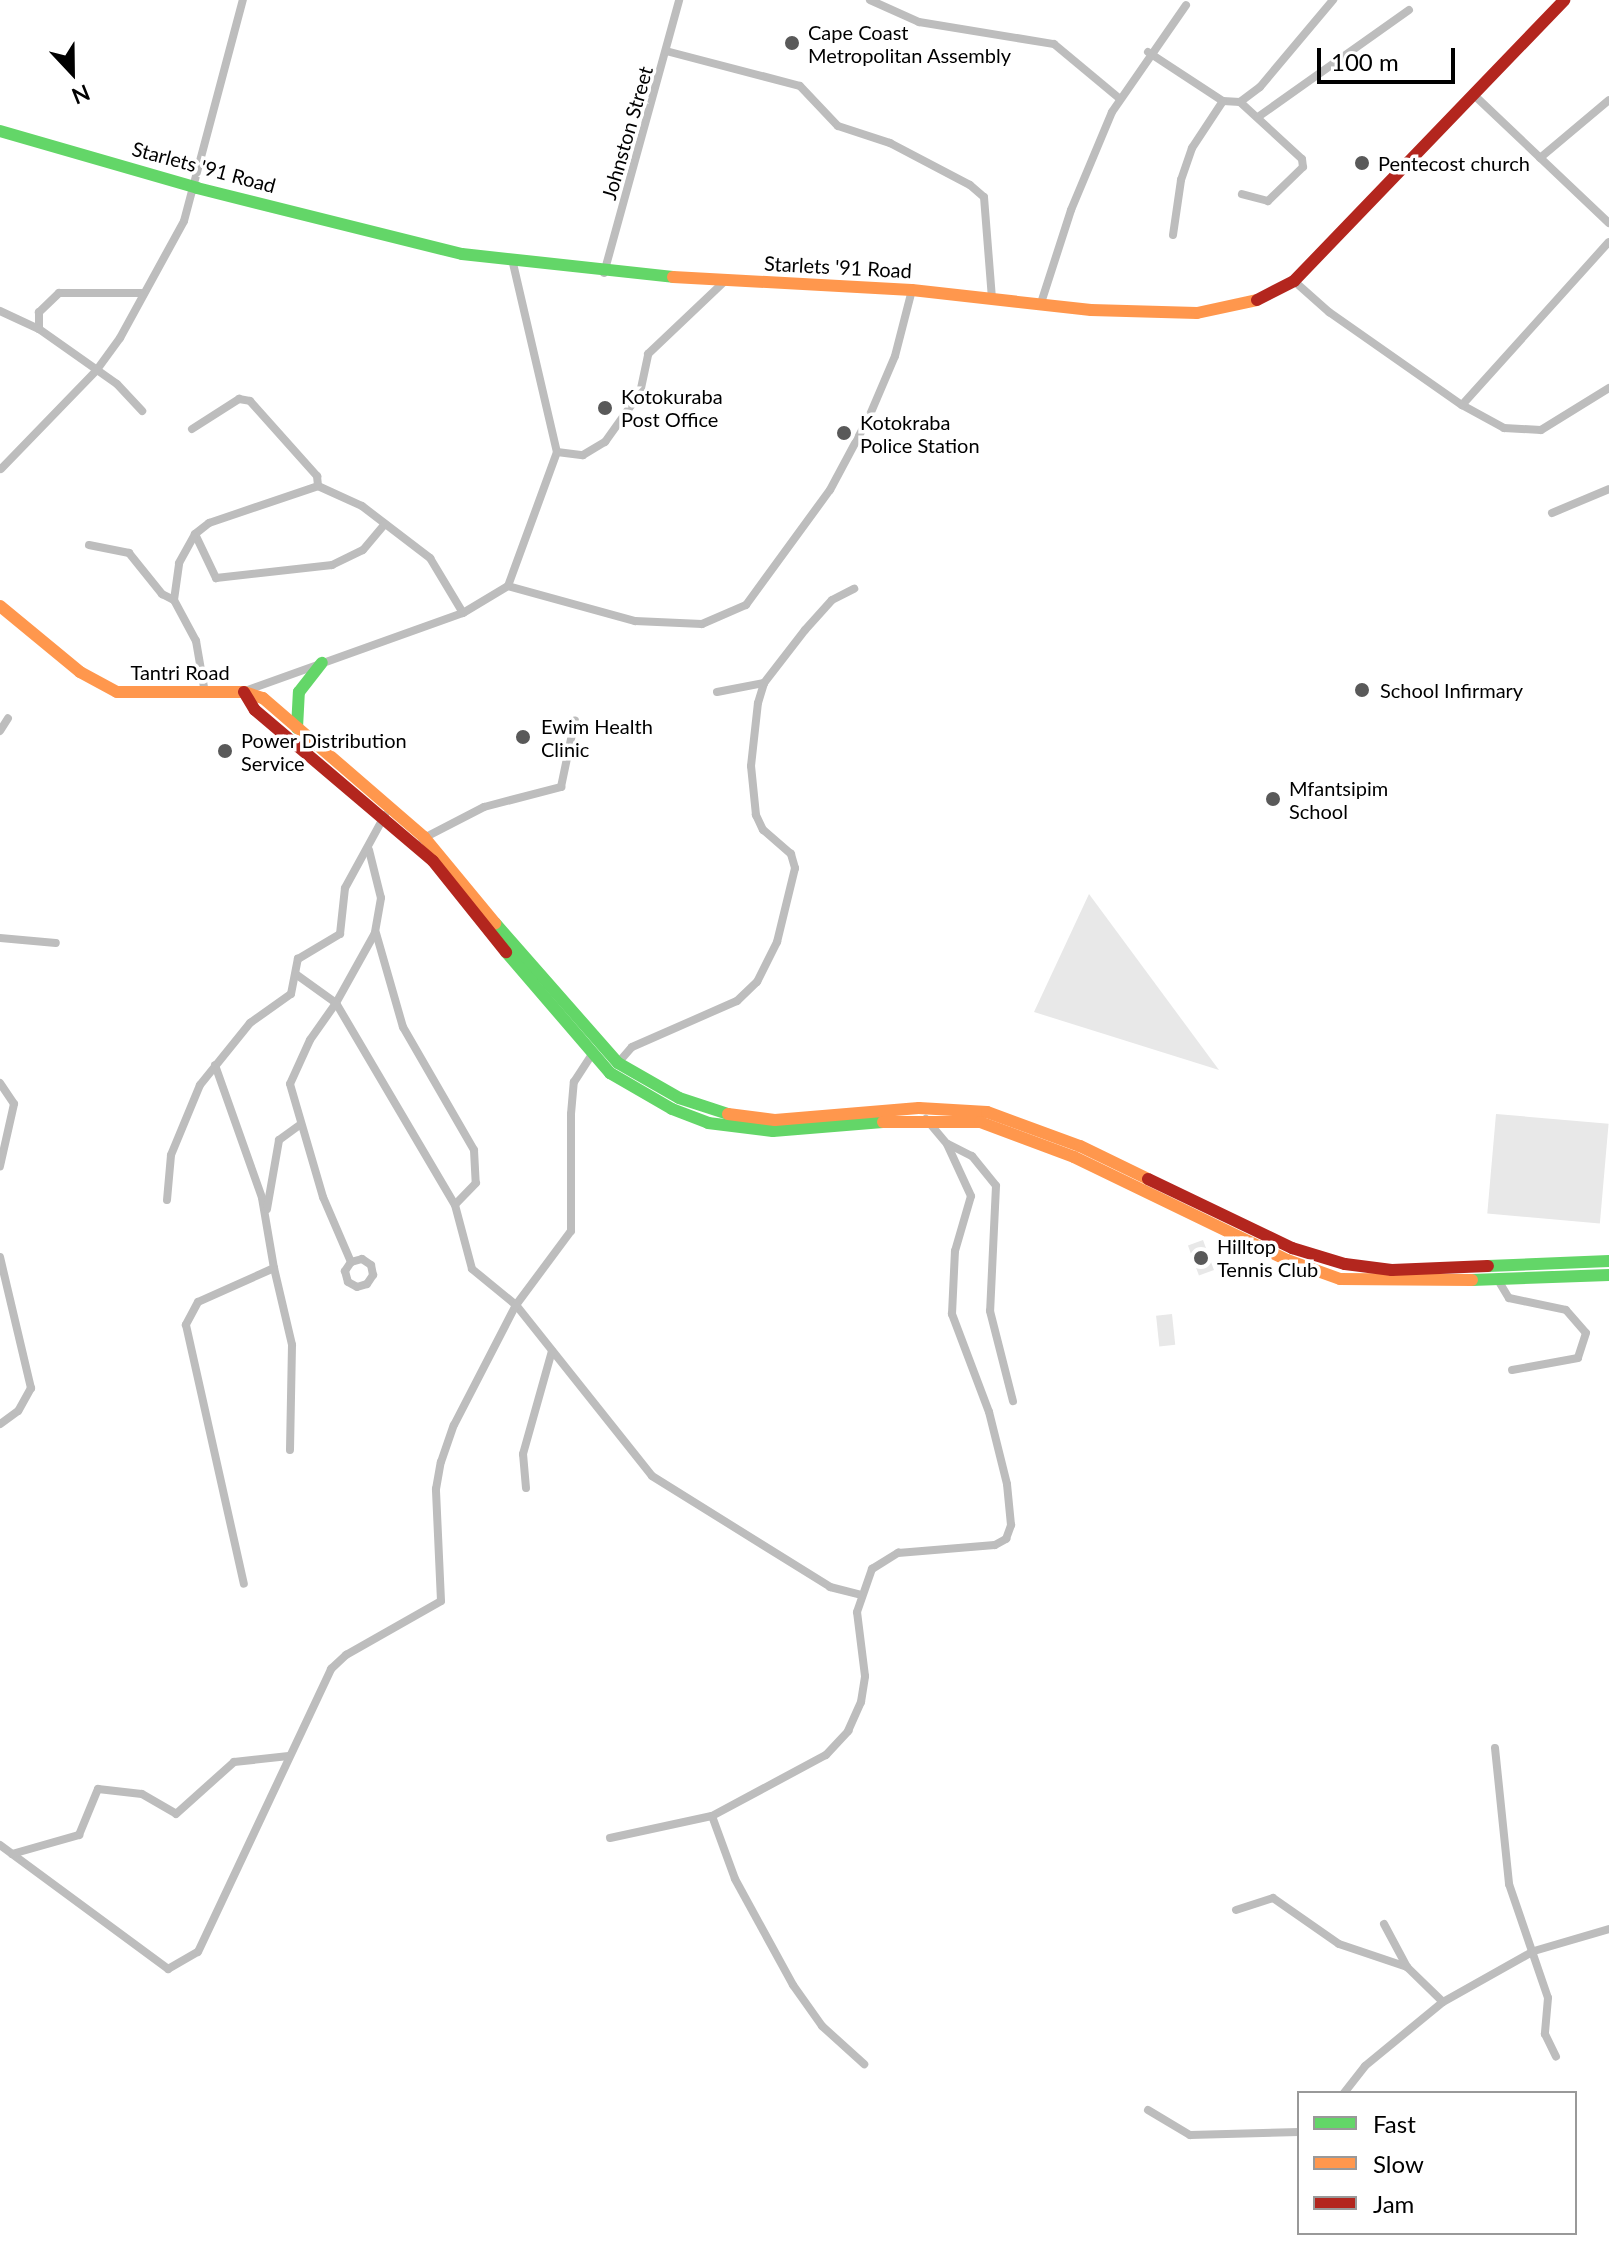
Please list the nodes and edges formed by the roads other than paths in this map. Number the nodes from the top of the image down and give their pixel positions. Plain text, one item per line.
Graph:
1 (243, 0) edge
2 (679, 0) edge
3 (870, 0) edge
4 (1333, 0) edge
5 (1564, 0) edge
6 (1185, 2) edge
7 (1409, 10) dead end
8 (666, 51) junction
9 (1148, 52) junction
10 (1474, 95) junction
11 (1120, 99) junction
12 (1609, 100) edge
13 (1223, 101) junction
14 (1240, 102) junction
15 (1258, 117) junction
16 (0, 131) edge
17 (1540, 158) junction
18 (197, 188) junction
19 (1242, 194) dead end
20 (1609, 223) edge
21 (1173, 235) dead end
22 (1609, 242) edge
23 (512, 259) junction
24 (604, 273) junction
25 (726, 280) junction
26 (1294, 281) junction
27 (912, 290) junction
28 (141, 293) junction
29 (992, 299) junction
30 (1041, 303) junction
31 (0, 311) edge
32 (39, 329) junction
33 (96, 371) junction
34 (1609, 388) edge
35 (1462, 405) junction
36 (142, 411) dead end
37 (192, 429) dead end
38 (557, 452) junction
39 (1, 469) edge
40 (318, 486) junction
41 (1609, 489) edge
42 (1552, 513) dead end
43 (385, 524) junction
44 (195, 534) junction
45 (89, 545) dead end
46 (508, 586) junction
47 (854, 589) dead end
48 (174, 600) junction
49 (0, 606) edge
50 (463, 613) junction
51 (322, 663) junction
52 (764, 683) junction
53 (244, 692) junction
54 (717, 692) dead end
55 (205, 693) junction
56 (8, 718) dead end
57 (575, 720) dead end
58 (297, 728) junction
59 (0, 731) edge
60 (388, 812) junction
61 (420, 840) junction
62 (369, 850) junction
63 (375, 933) junction
64 (0, 938) edge
65 (56, 943) dead end
66 (297, 975) junction
67 (336, 1003) junction
68 (592, 1054) junction
69 (618, 1063) junction
70 (215, 1065) junction
71 (0, 1083) edge
72 (922, 1113) junction
73 (301, 1124) junction
74 (947, 1144) junction
75 (0, 1166) edge
76 (167, 1200) dead end
77 (455, 1205) junction
78 (266, 1213) junction
79 (0, 1257) edge
80 (1609, 1261) edge
81 (351, 1262) dead end
82 (274, 1268) junction
83 (1609, 1275) edge
84 (1498, 1280) junction
85 (516, 1305) junction
86 (552, 1351) junction
87 (1512, 1370) dead end
88 (1013, 1401) dead end
89 (0, 1424) edge
90 (290, 1450) dead end
91 (526, 1488) dead end
92 (244, 1584) dead end
93 (859, 1594) junction
94 (1495, 1748) dead end
95 (289, 1756) junction
96 (712, 1816) junction
97 (610, 1838) dead end
98 (0, 1845) edge
99 (12, 1854) junction
100 (1236, 1910) dead end
101 (1384, 1924) dead end
102 (1609, 1929) edge
103 (1534, 1951) junction
104 (1407, 1967) junction
105 (1443, 2002) junction
106 (1556, 2057) dead end
107 (864, 2064) dead end
108 (1346, 2091) edge
109 (1148, 2110) dead end
110 (1297, 2132) edge

1 - 18 street
2 - 8 street, Johnston Street
3 - 11 street
4 - 14 street
5 - 10 street, Starlets '91 Road
6 - 9 street
7 - 15 street
8 - 24 street, Johnston Street
8 - 29 street
9 - 11 street
9 - 13 street
10 - 17 street
10 - 26 street, Starlets '91 Road
11 - 30 street
12 - 17 street
13 - 14 street
13 - 21 street
14 - 15 street
15 - 19 street
16 - 18 street, Starlets '91 Road
17 - 20 street
18 - 23 street, Starlets '91 Road
18 - 28 street
22 - 35 street
23 - 24 street, Starlets '91 Road
23 - 38 street
24 - 25 street, Starlets '91 Road
25 - 27 street, Starlets '91 Road
25 - 38 street
26 - 30 street, Starlets '91 Road
26 - 35 street
27 - 29 street, Starlets '91 Road
27 - 46 street
28 - 32 street
28 - 33 street
29 - 30 street, Starlets '91 Road
31 - 32 street
32 - 33 street
33 - 36 street
33 - 39 street
34 - 35 street
37 - 40 street
38 - 46 street
40 - 43 street
40 - 44 street
41 - 42 street
43 - 44 street
43 - 50 street
44 - 48 street
45 - 48 street
46 - 50 street
47 - 52 street
48 - 55 street
49 - 55 street, Tantri Road
50 - 51 street
51 - 53 street
51 - 58 street
52 - 54 street
52 - 69 street
53 - 55 street, Tantri Road
53 - 58 street
53 - 60 street
56 - 59 street
57 - 61 street
58 - 60 street
60 - 61 street
60 - 62 street
61 - 68 street
61 - 69 street
62 - 63 street
62 - 66 street
63 - 67 street
63 - 77 street
64 - 65 street
66 - 67 street
66 - 70 street
67 - 73 street
67 - 77 street
68 - 72 street
68 - 85 street
69 - 72 street
70 - 76 street
70 - 78 street
71 - 75 street
72 - 74 street
72 - 80 street
72 - 84 street
73 - 78 street
73 - 81 street
74 - 88 street
74 - 93 street
77 - 85 street
78 - 82 street
79 - 89 street
82 - 90 street
82 - 92 street
83 - 84 street
84 - 87 street
85 - 86 street
85 - 95 street
86 - 91 street
86 - 93 street
93 - 96 street
94 - 103 street
95 - 99 street
95 - 99 street
96 - 97 street
96 - 107 street
98 - 99 street
100 - 104 street
101 - 104 street
102 - 103 street
103 - 105 street
103 - 106 street
104 - 105 street
105 - 108 street
109 - 110 street

